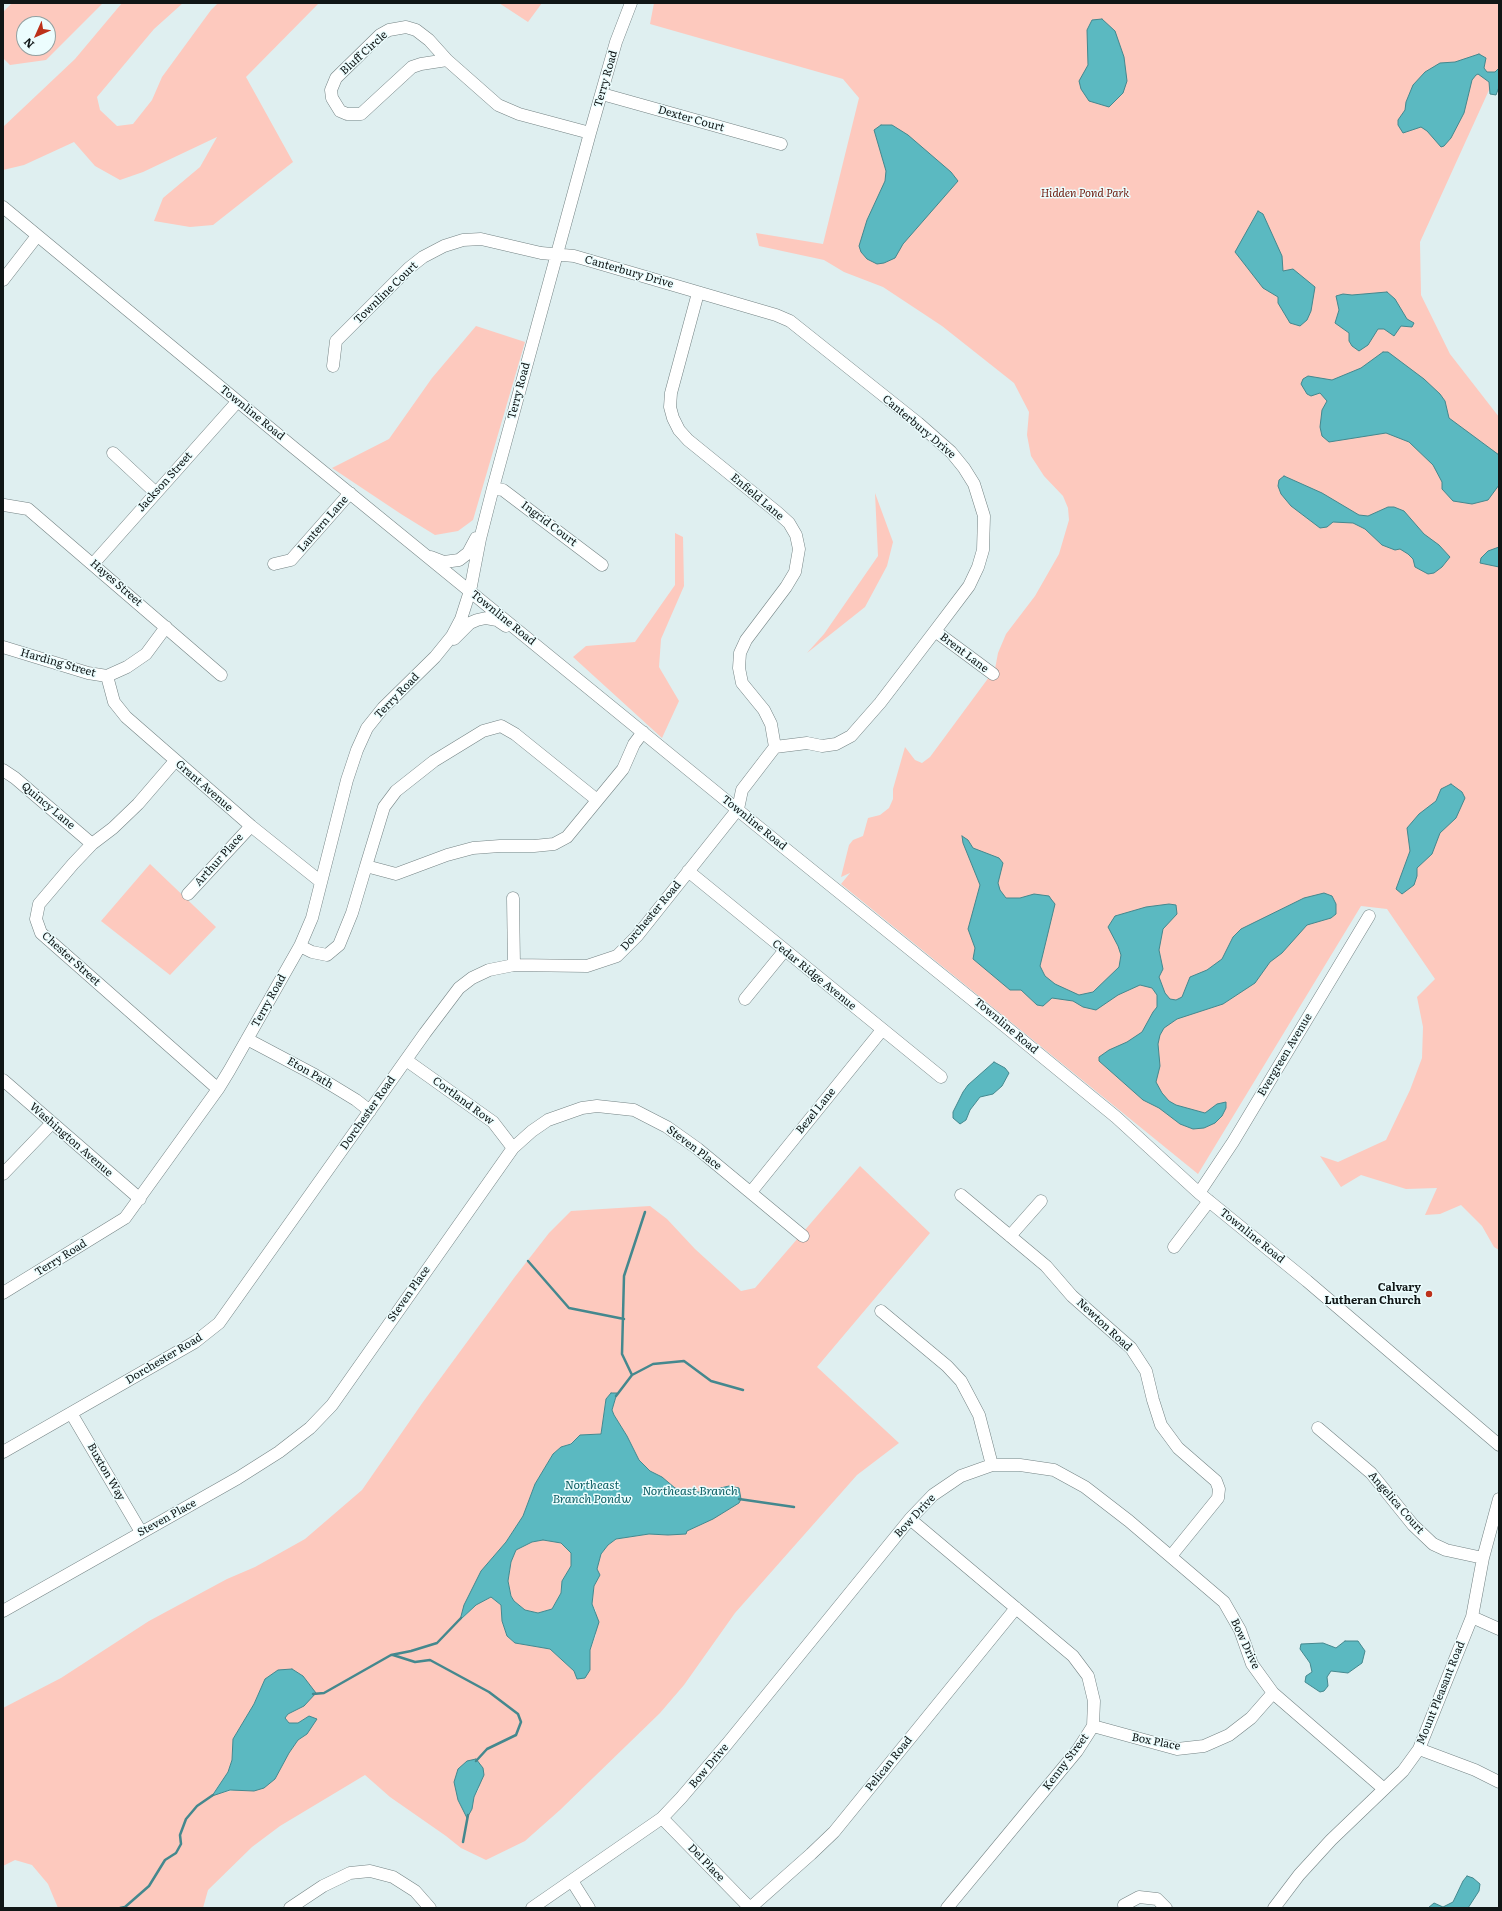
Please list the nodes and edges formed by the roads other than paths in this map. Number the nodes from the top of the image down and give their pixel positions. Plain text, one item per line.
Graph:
1 (631, 3) edge
2 (448, 60) junction
3 (602, 94) junction
4 (590, 133) junction
5 (781, 144) dead end
6 (3, 207) edge
7 (37, 236) junction
8 (557, 255) junction
9 (3, 280) edge
10 (698, 293) junction
11 (333, 366) dead end
12 (237, 402) junction
13 (113, 454) dead end
14 (493, 488) junction
15 (156, 493) junction
16 (350, 493) junction
17 (4, 505) dead end
18 (486, 515) junction
19 (423, 553) junction
20 (93, 564) junction
21 (274, 564) dead end
22 (602, 565) dead end
23 (470, 591) junction
24 (166, 627) junction
25 (935, 631) junction
26 (538, 646) junction
27 (3, 647) edge
28 (435, 657) junction
29 (993, 674) dead end
30 (221, 675) dead end
31 (107, 676) junction
32 (643, 732) junction
33 (775, 747) junction
34 (175, 761) junction
35 (3, 770) edge
36 (598, 800) junction
37 (738, 809) junction
38 (251, 826) junction
39 (92, 844) junction
40 (366, 866) junction
41 (688, 871) junction
42 (321, 882) junction
43 (188, 894) dead end
44 (513, 898) dead end
45 (1369, 916) dead end
46 (300, 946) junction
47 (785, 950) junction
48 (514, 966) junction
49 (745, 999) dead end
50 (882, 1030) junction
51 (248, 1039) junction
52 (406, 1060) junction
53 (941, 1077) dead end
54 (3, 1080) edge
55 (218, 1089) junction
56 (370, 1111) junction
57 (52, 1122) junction
58 (513, 1148) junction
59 (3, 1174) edge
60 (751, 1192) junction
61 (1199, 1193) junction
62 (961, 1195) dead end
63 (140, 1199) junction
64 (1041, 1201) dead end
65 (1209, 1201) junction
66 (803, 1236) dead end
67 (1010, 1236) junction
68 (1174, 1247) dead end
69 (3, 1293) edge
70 (881, 1311) dead end
71 (71, 1413) junction
72 (1318, 1428) dead end
73 (1499, 1445) edge
74 (3, 1452) edge
75 (992, 1465) junction
76 (1499, 1499) edge
77 (910, 1519) junction
78 (141, 1532) junction
79 (1171, 1556) junction
80 (1483, 1558) junction
81 (1016, 1608) junction
82 (3, 1611) edge
83 (1472, 1618) junction
84 (1499, 1629) edge
85 (1273, 1693) junction
86 (1093, 1726) junction
87 (1419, 1749) junction
88 (1499, 1782) edge
89 (1384, 1789) junction
90 (662, 1818) junction
91 (572, 1881) junction
92 (1124, 1905) dead end
93 (290, 1908) edge
94 (430, 1908) edge
95 (532, 1908) edge
96 (589, 1908) edge
97 (750, 1908) edge
98 (947, 1908) edge
99 (1166, 1908) edge
100 (1274, 1908) edge

1 - 3 street, Terry Road
2 - 2 street, Bluff Circle
2 - 4 street, Bluff Circle
3 - 4 street, Terry Road
3 - 5 street, Dexter Court
4 - 8 street, Terry Road
6 - 7 street, Townline Road
7 - 9 street
7 - 12 street, Townline Road
8 - 10 street, Canterbury Drive
8 - 11 street, Townline Court
8 - 14 street, Terry Road
10 - 25 street, Canterbury Drive
10 - 33 street, Enfield Lane
12 - 15 street, Jackson Street
12 - 16 street, Townline Road
13 - 15 street
14 - 18 street, Terry Road
14 - 22 street, Ingrid Court
15 - 20 street, Jackson Street
16 - 19 street, Townline Road
16 - 21 street, Lantern Lane
17 - 20 street, Hayes Street
18 - 19 street
18 - 23 street, Terry Road
19 - 23 street, Townline Road
20 - 24 street, Hayes Street
23 - 26 street, Townline Road
23 - 28 street, Terry Road
24 - 30 street, Hayes Street
24 - 31 street, Harding Street
25 - 29 street, Brent Lane
25 - 33 street, Canterbury Drive
26 - 28 street
26 - 32 street, Townline Road
27 - 31 street, Harding Street
28 - 42 street, Terry Road
31 - 34 street, Grant Avenue
32 - 36 street
32 - 37 street, Townline Road
33 - 37 street
34 - 38 street, Grant Avenue
34 - 39 street, Chester Street
35 - 39 street, Quincy Lane
36 - 40 street
36 - 40 street
37 - 41 street, Dorchester Road
37 - 61 street, Townline Road
38 - 42 street, Grant Avenue
38 - 43 street, Arthur Place
39 - 55 street, Chester Street
40 - 46 street
41 - 47 street, Cedar Ridge Avenue
41 - 48 street, Dorchester Road
42 - 46 street, Terry Road
44 - 48 street
45 - 61 street, Evergreen Avenue
46 - 51 street, Terry Road
47 - 49 street
47 - 50 street, Cedar Ridge Avenue
48 - 52 street, Dorchester Road
50 - 53 street, Cedar Ridge Avenue
50 - 60 street, Bezel Lane
51 - 55 street, Terry Road
51 - 56 street, Eton Path
52 - 56 street, Dorchester Road
52 - 58 street, Cortland Row
54 - 57 street, Washington Avenue
55 - 63 street, Terry Road
56 - 71 street, Dorchester Road
57 - 59 street
57 - 63 street, Washington Avenue
58 - 60 street, Steven Place
58 - 78 street, Steven Place
60 - 66 street, Steven Place
61 - 65 street, Townline Road
62 - 67 street, Newton Road
63 - 69 street, Terry Road
64 - 67 street
65 - 68 street
65 - 73 street, Townline Road
67 - 79 street, Newton Road
70 - 75 street
71 - 74 street, Dorchester Road
71 - 78 street, Buxton Way
72 - 80 street, Angelica Court
75 - 77 street, Bow Drive
75 - 79 street, Bow Drive
76 - 80 street, Mount Pleasant Road
77 - 81 street, Kenny Street
77 - 90 street, Bow Drive
78 - 82 street, Steven Place
79 - 85 street, Bow Drive
80 - 83 street, Mount Pleasant Road
81 - 86 street, Kenny Street
81 - 97 street, Pelican Road
83 - 84 street
83 - 87 street, Mount Pleasant Road
85 - 86 street, Box Place
85 - 89 street, Bow Drive
86 - 98 street, Kenny Street
87 - 88 street
87 - 89 street, Mount Pleasant Road
89 - 100 street, Mount Pleasant Road
90 - 91 street, Bow Drive
90 - 97 street, Del Place
91 - 95 street, Bow Drive
91 - 96 street
92 - 99 street
93 - 94 street

